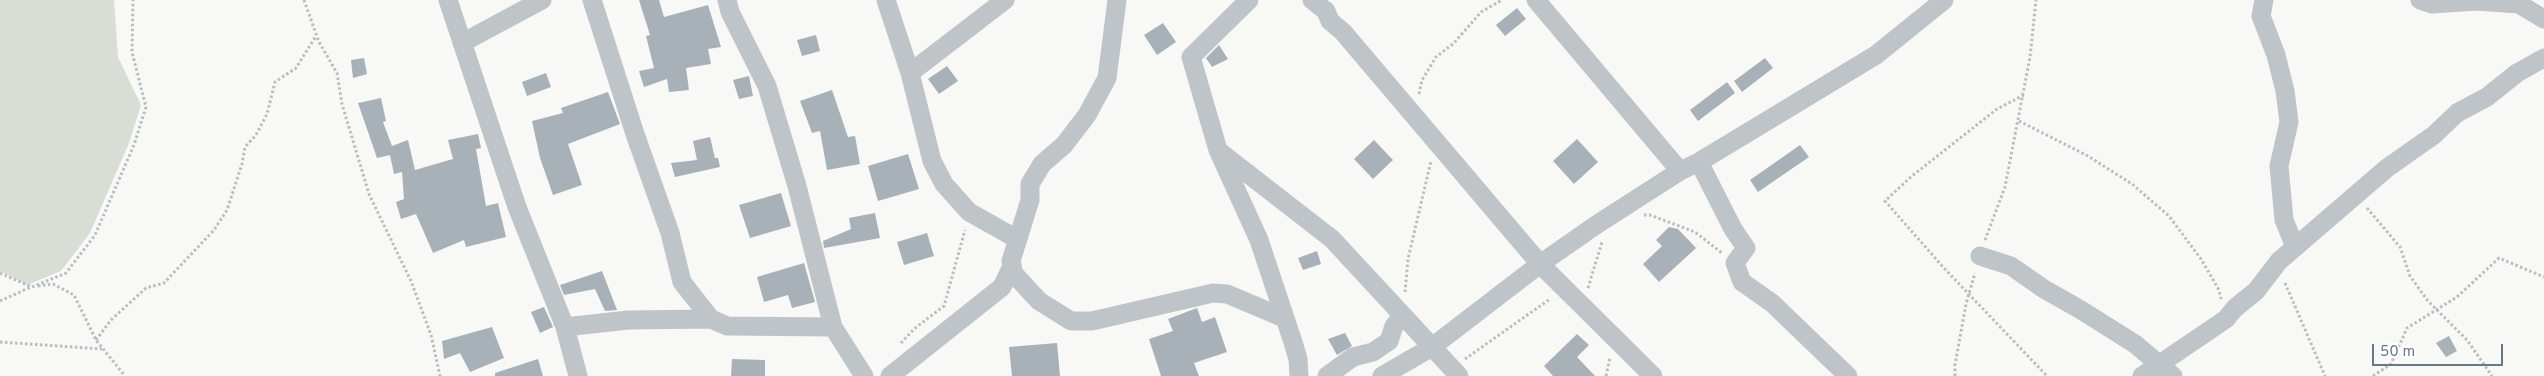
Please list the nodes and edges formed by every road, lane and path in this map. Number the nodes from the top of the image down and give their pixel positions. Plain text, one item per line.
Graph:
1 (133, 0) edge
2 (304, 0) edge
3 (448, 0) edge
4 (542, 0) edge
5 (592, 0) edge
6 (727, 0) edge
7 (886, 0) edge
8 (1005, 0) edge
9 (1117, 0) edge
10 (1249, 0) edge
11 (1312, 0) edge
12 (1536, 0) edge
13 (1944, 0) edge
14 (2036, 0) edge
15 (2264, 0) edge
16 (2420, 0) edge
17 (2518, 2) edge
18 (2544, 19) edge
19 (316, 36) junction
20 (462, 43) junction
21 (2544, 58) edge
22 (910, 73) junction
23 (2024, 95) junction
24 (2019, 121) junction
25 (1218, 150) junction
26 (1699, 162) junction
27 (1680, 170) junction
28 (2356, 195) junction
29 (969, 212) junction
30 (1642, 215) dead end
31 (1609, 216) junction
32 (1017, 239) junction
33 (2295, 247) junction
34 (1980, 256) junction
35 (1540, 264) junction
36 (1735, 264) junction
37 (2275, 265) junction
38 (1011, 268) junction
39 (0, 272) edge
40 (2544, 277) edge
41 (32, 287) junction
42 (1565, 288) junction
43 (1969, 294) junction
44 (0, 301) edge
45 (1586, 309) junction
46 (2437, 309) junction
47 (1403, 315) junction
48 (1284, 318) junction
49 (2226, 319) junction
50 (711, 320) junction
51 (565, 327) junction
52 (833, 327) junction
53 (96, 340) junction
54 (0, 342) edge
55 (898, 346) dead end
56 (1432, 347) junction
57 (102, 349) junction
58 (2165, 370) edge
59 (1456, 372) edge
60 (125, 376) edge
61 (440, 376) edge
62 (578, 376) edge
63 (864, 376) edge
64 (890, 376) edge
65 (1298, 376) edge
66 (1327, 376) edge
67 (1382, 376) edge
68 (1653, 376) edge
69 (1848, 376) edge
70 (1955, 376) edge
71 (2047, 376) edge
72 (2142, 376) edge
73 (2325, 376) edge
74 (2373, 376) edge
75 (2492, 376) edge

1 - 41 path
2 - 19 path
3 - 20 street
4 - 20 street
5 - 50 street
6 - 52 street
7 - 22 street
8 - 22 street
9 - 32 street
10 - 25 street
11 - 35 street
12 - 27 street
13 - 26 street
14 - 23 path
15 - 33 street
16 - 17 street
17 - 18 street
19 - 53 path
19 - 61 path
20 - 51 street
21 - 28 street
22 - 29 street
23 - 24 path
23 - 43 path
24 - 34 path
24 - 49 path
25 - 47 street
25 - 48 street
26 - 27 street
26 - 36 street
27 - 31 street
28 - 33 street
28 - 46 path
29 - 32 street
29 - 55 path
30 - 36 path
31 - 35 street
31 - 45 path
32 - 38 street
33 - 37 street
34 - 43 path
34 - 58 street
35 - 42 street
35 - 56 street
36 - 69 street
37 - 49 street
37 - 73 path
38 - 48 street
38 - 64 street
39 - 41 path
40 - 46 path
41 - 44 path
41 - 53 path
42 - 45 street
42 - 59 path
43 - 70 path
43 - 71 path
45 - 68 street
46 - 74 path
46 - 75 path
47 - 56 street
47 - 66 street
48 - 65 street
49 - 58 street
50 - 51 street
50 - 52 street
51 - 62 street
52 - 63 street
53 - 57 path
54 - 57 path
56 - 59 street
56 - 67 street
57 - 60 path
58 - 72 street

